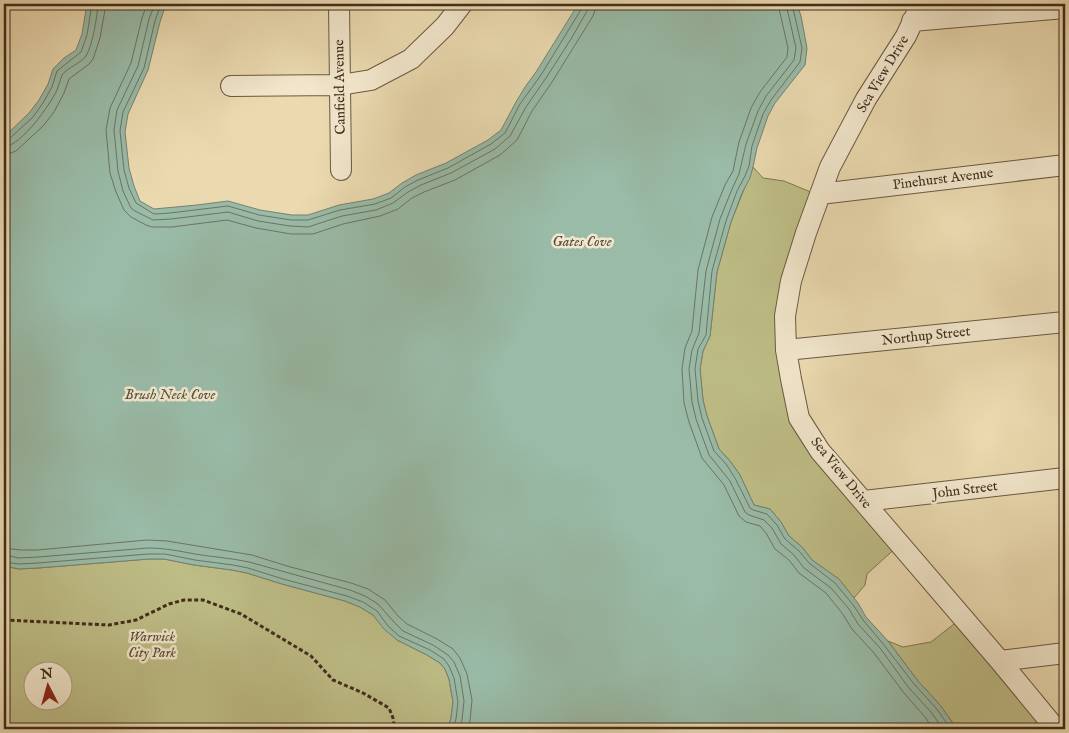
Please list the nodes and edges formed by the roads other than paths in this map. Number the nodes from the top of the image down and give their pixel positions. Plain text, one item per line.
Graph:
1 (339, 4) edge
2 (462, 4) edge
3 (1065, 8) edge
4 (916, 12) edge
5 (340, 85) junction
6 (231, 86) dead end
7 (1065, 165) edge
8 (340, 170) dead end
9 (820, 194) junction
10 (1065, 322) edge
11 (786, 350) junction
12 (1065, 478) edge
13 (864, 502) junction
14 (1065, 653) edge
15 (1000, 661) junction
16 (1056, 729) edge

1 - 5 street, Canfield Avenue
2 - 5 street
3 - 4 street
4 - 9 street, Sea View Drive
5 - 6 street
5 - 8 street, Canfield Avenue
7 - 9 street, Pinehurst Avenue
9 - 11 street, Sea View Drive
10 - 11 street, Northup Street
11 - 13 street, Sea View Drive
12 - 13 street, John Street
13 - 15 street, Sea View Drive
14 - 15 street
15 - 16 street, Sea View Drive

